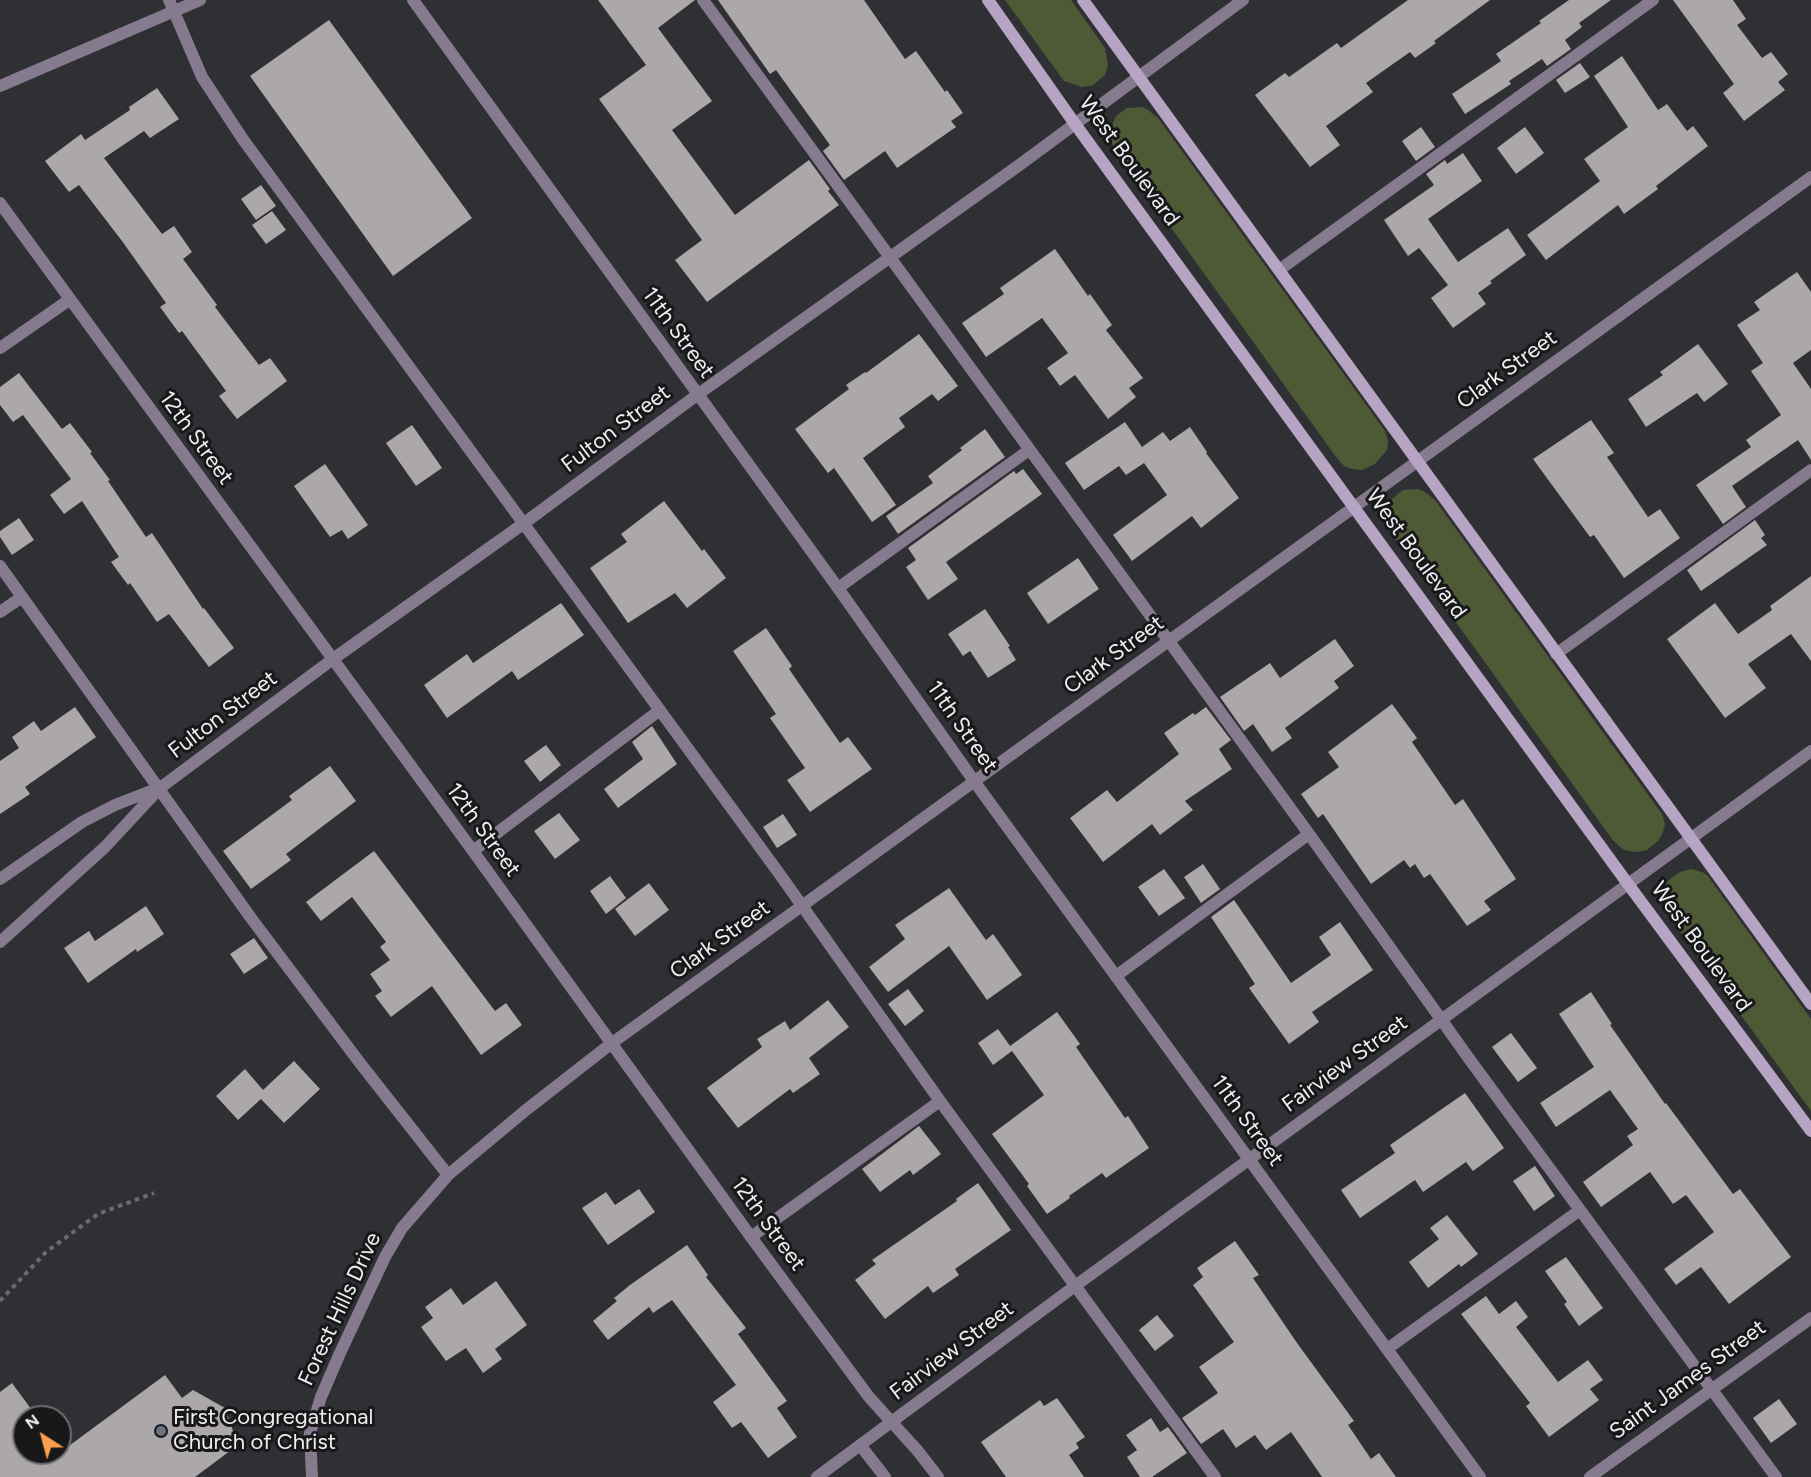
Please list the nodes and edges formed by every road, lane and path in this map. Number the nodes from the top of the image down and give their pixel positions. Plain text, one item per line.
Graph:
1 (200, 0) edge
2 (413, 0) edge
3 (703, 0) edge
4 (988, 0) edge
5 (1083, 0) edge
6 (1243, 0) edge
7 (1653, 0) edge
8 (171, 6) edge
9 (1138, 76) junction
10 (0, 86) edge
11 (1075, 124) junction
12 (1811, 177) edge
13 (0, 203) edge
14 (889, 258) junction
15 (1279, 270) junction
16 (69, 300) junction
17 (0, 348) edge
18 (697, 395) junction
19 (1029, 450) junction
20 (1418, 462) junction
21 (1811, 471) edge
22 (1355, 506) junction
23 (523, 524) junction
24 (0, 566) edge
25 (838, 588) junction
26 (22, 597) junction
27 (0, 612) edge
28 (1168, 641) junction
29 (1556, 654) junction
30 (333, 659) junction
31 (660, 710) junction
32 (1811, 751) edge
33 (974, 781) junction
34 (160, 788) junction
35 (1309, 834) junction
36 (1689, 838) junction
37 (473, 850) junction
38 (0, 879) edge
39 (1628, 884) junction
40 (803, 906) junction
41 (0, 942) edge
42 (1116, 976) junction
43 (1811, 1004) edge
44 (1441, 1020) junction
45 (612, 1043) junction
46 (940, 1101) junction
47 (1811, 1131) edge
48 (1249, 1160) junction
49 (447, 1175) junction
50 (154, 1193) dead end
51 (1580, 1210) junction
52 (751, 1237) junction
53 (1075, 1286) junction
54 (0, 1301) edge
55 (1811, 1318) edge
56 (1387, 1349) junction
57 (1712, 1389) junction
58 (892, 1421) junction
59 (860, 1445) junction
60 (1211, 1476) edge
61 (312, 1477) edge
62 (817, 1477) edge
63 (885, 1477) edge
64 (938, 1477) edge
65 (1480, 1477) edge
66 (1590, 1477) edge
67 (1776, 1477) edge

1 - 8 street
2 - 18 street, 11th Street
3 - 14 street
4 - 11 street, West Boulevard
5 - 9 street
6 - 9 street, Fulton Street
7 - 15 street
8 - 10 street
8 - 23 street
9 - 11 street, Fulton Street
9 - 15 street
11 - 14 street, Fulton Street
11 - 22 street, West Boulevard
12 - 20 street, Clark Street
13 - 16 street, 12th Street
14 - 18 street, Fulton Street
14 - 19 street
15 - 20 street
16 - 17 street
16 - 30 street, 12th Street
18 - 23 street, Fulton Street
18 - 25 street, 11th Street
19 - 25 street
19 - 28 street
20 - 22 street, Clark Street
20 - 29 street
21 - 29 street
22 - 28 street, Clark Street
22 - 39 street, West Boulevard
23 - 30 street, Fulton Street
23 - 31 street
24 - 26 street
25 - 33 street, 11th Street
26 - 27 street
26 - 34 street
28 - 33 street, Clark Street
28 - 35 street
29 - 36 street
30 - 34 street, Fulton Street
30 - 37 street, 12th Street
31 - 37 street
31 - 40 street
32 - 36 street, Fairview Street
33 - 40 street, Clark Street
33 - 42 street, 11th Street
34 - 38 street, Fulton Street
34 - 41 street, Fulton Street
34 - 49 street
35 - 42 street
35 - 44 street
36 - 39 street, Fairview Street
36 - 43 street
37 - 45 street, 12th Street
39 - 44 street, Fairview Street
39 - 47 street, West Boulevard
40 - 45 street, Clark Street
40 - 46 street
42 - 48 street, 11th Street
44 - 48 street, Fairview Street
44 - 51 street
45 - 49 street, Clark Street
45 - 52 street, 12th Street
46 - 52 street
46 - 53 street
48 - 53 street, Fairview Street
48 - 56 street, 11th Street
49 - 61 street, Forest Hills Drive
50 - 54 path
51 - 56 street
51 - 57 street
52 - 58 street, 12th Street
53 - 58 street, Fairview Street
53 - 60 street
55 - 57 street, Saint James Street
56 - 65 street, 11th Street
57 - 66 street, Saint James Street
57 - 67 street
58 - 59 street, Fairview Street
58 - 64 street, 12th Street
59 - 62 street, Fairview Street
59 - 63 street

